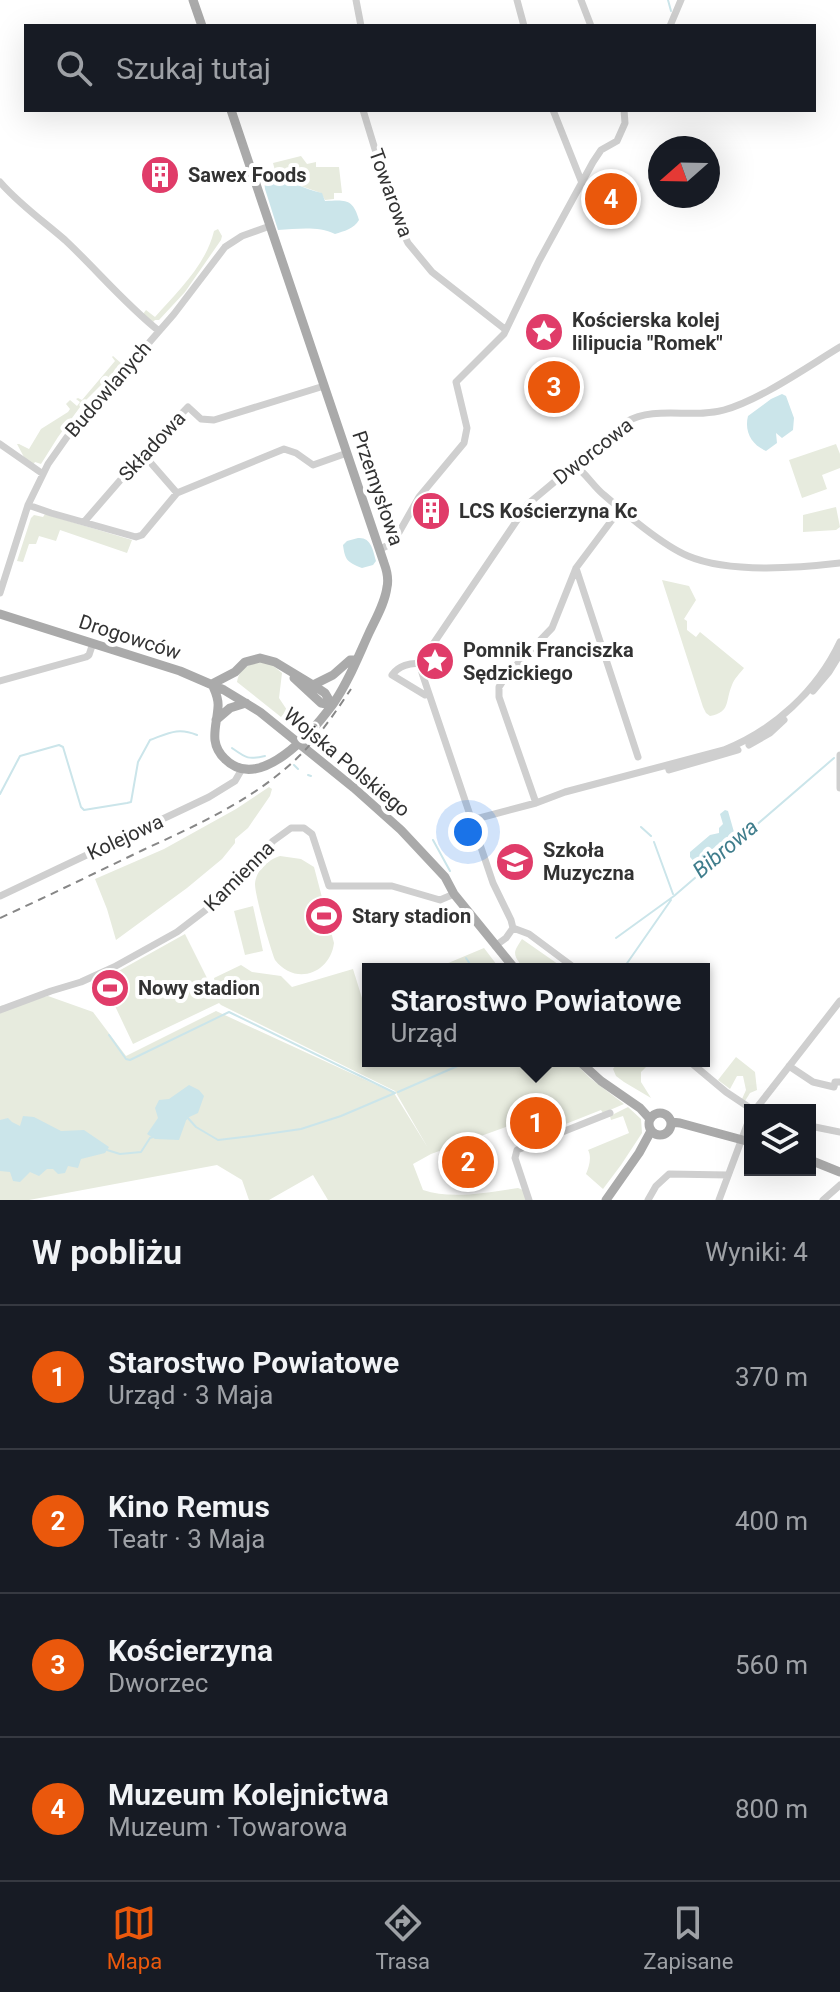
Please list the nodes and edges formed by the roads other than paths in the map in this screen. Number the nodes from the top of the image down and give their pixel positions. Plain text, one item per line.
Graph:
1 (193, 0) edge
2 (356, 0) edge
3 (517, 0) edge
4 (581, 0) edge
5 (681, 0) edge
6 (201, 24) edge
7 (361, 24) edge
8 (523, 24) edge
9 (590, 24) edge
10 (671, 24) edge
11 (232, 112) edge
12 (364, 112) edge
13 (554, 112) edge
14 (624, 112) edge
15 (0, 182) edge
16 (582, 183) junction
17 (270, 226) junction
18 (506, 330) junction
19 (159, 331) junction
20 (840, 347) edge
21 (324, 386) junction
22 (0, 444) edge
23 (347, 453) junction
24 (143, 454) junction
25 (574, 465) junction
26 (43, 474) junction
27 (177, 493) junction
28 (28, 505) junction
29 (621, 508) junction
30 (84, 522) junction
31 (380, 549) junction
32 (840, 563) edge
33 (576, 568) junction
34 (0, 593) edge
35 (0, 614) edge
36 (840, 642) edge
37 (93, 643) junction
38 (840, 654) edge
39 (357, 660) junction
40 (421, 664) junction
41 (287, 670) junction
42 (235, 672) junction
43 (0, 681) edge
44 (212, 684) junction
45 (313, 685) junction
46 (429, 694) junction
47 (241, 700) junction
48 (332, 705) junction
49 (216, 720) junction
50 (638, 757) dead end
51 (840, 757) edge
52 (242, 769) junction
53 (840, 788) edge
54 (554, 797) junction
55 (536, 803) junction
56 (472, 820) junction
57 (454, 894) junction
58 (0, 896) edge
59 (513, 928) junction
60 (495, 946) junction
61 (505, 963) edge
62 (510, 963) edge
63 (568, 963) edge
64 (840, 1001) edge
65 (0, 1010) edge
66 (789, 1066) junction
67 (586, 1067) edge
68 (593, 1067) edge
69 (696, 1067) edge
70 (838, 1082) edge
71 (745, 1104) edge
72 (759, 1104) edge
73 (610, 1113) dead end
74 (653, 1116) junction
75 (671, 1125) junction
76 (816, 1127) edge
77 (840, 1132) edge
78 (654, 1133) junction
79 (744, 1140) edge
80 (744, 1145) edge
81 (816, 1162) edge
82 (840, 1172) edge
83 (728, 1175) junction
84 (840, 1185) edge
85 (529, 1200) edge
86 (606, 1200) edge
87 (648, 1200) edge
88 (719, 1200) edge
89 (823, 1200) edge

1 - 6 main road
2 - 7 street
3 - 8 street
4 - 9 street
5 - 10 street
11 - 17 main road, Przemysłowa
12 - 18 street, Towarowa
13 - 16 street
14 - 16 street
15 - 19 street
16 - 18 street
17 - 19 street, Budowlanych
17 - 21 main road, Przemysłowa
18 - 31 street
19 - 26 street, Budowlanych
20 - 25 street, Dworcowa
21 - 23 main road, Przemysłowa
21 - 24 street, Składowa
22 - 26 street
23 - 27 street
23 - 31 main road, Przemysłowa
24 - 27 street
24 - 30 street, Składowa
25 - 29 street
25 - 40 street, Dworcowa
26 - 28 street, Budowlanych
27 - 30 street
28 - 30 street
28 - 34 street, Budowlanych
29 - 32 street
29 - 33 street
31 - 39 main road, Przemysłowa
33 - 50 street
33 - 55 street
35 - 37 main road, Drogowców
36 - 54 street
37 - 43 street
37 - 44 main road, Drogowców
38 - 54 street
39 - 45 main road
39 - 48 main road, Przemysłowa
40 - 46 street
40 - 46 street
41 - 42 main road
41 - 45 main road
41 - 48 main road
42 - 44 main road
42 - 47 main road
44 - 47 main road, Drogowców
44 - 49 main road
45 - 48 main road
46 - 56 street
47 - 49 main road
47 - 57 main road, Wojska Polskiego
48 - 52 main road, Przemysłowa
49 - 52 main road
51 - 53 street
52 - 58 street, Kolejowa
54 - 55 street
55 - 56 street
56 - 59 street
57 - 60 main road, Wojska Polskiego
57 - 65 street, Kamienna
59 - 60 street
59 - 63 street
60 - 61 main road, Wojska Polskiego
60 - 62 main road, Wojska Polskiego
64 - 66 street
66 - 70 street
66 - 72 street
67 - 74 main road
68 - 74 main road
69 - 71 street
73 - 85 street
74 - 75 main road
74 - 78 main road
75 - 78 main road
75 - 79 main road
76 - 77 street
78 - 86 main road
80 - 83 street
81 - 82 main road
83 - 87 street
83 - 88 street
84 - 89 street

